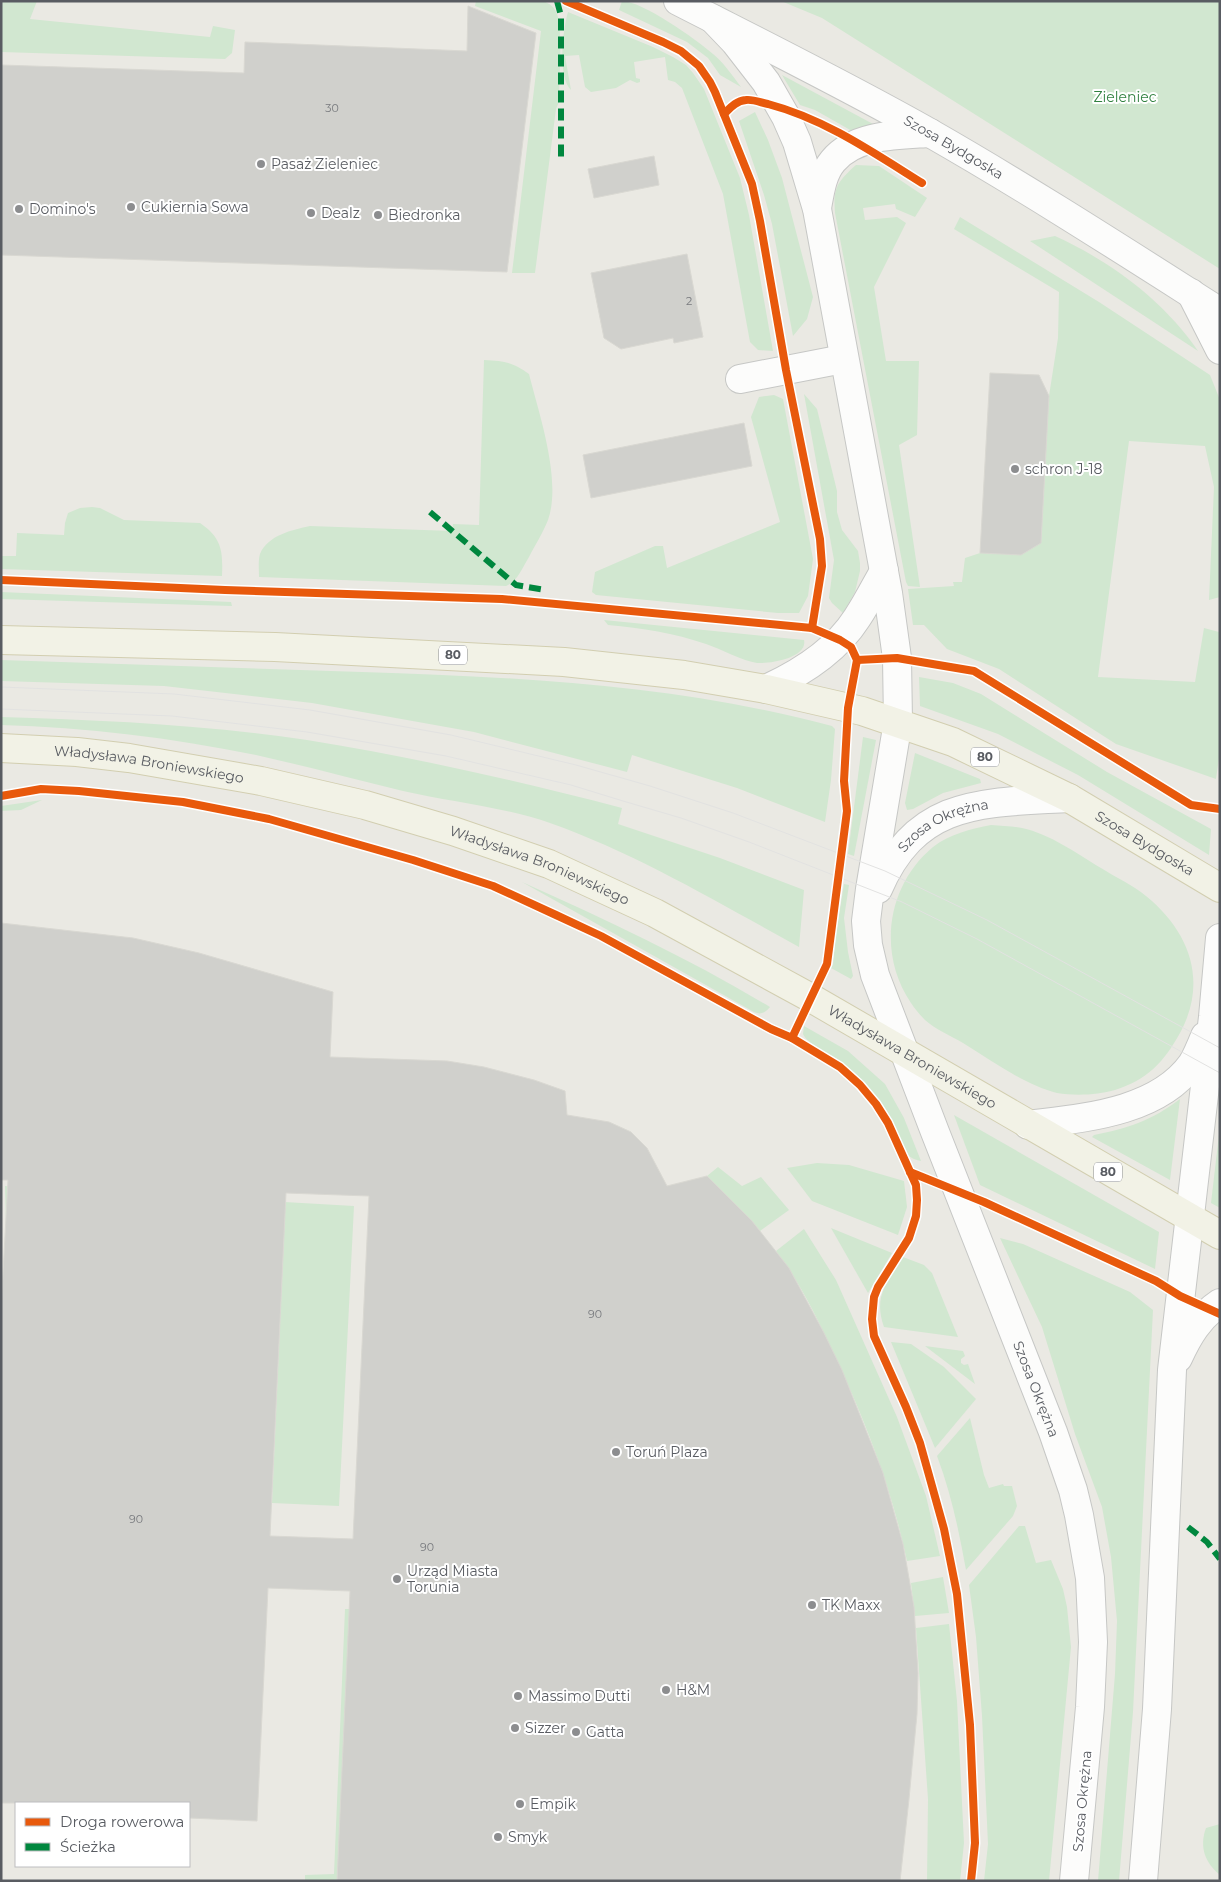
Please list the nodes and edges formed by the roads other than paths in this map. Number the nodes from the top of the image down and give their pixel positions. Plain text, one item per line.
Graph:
1 (678, 1) edge
2 (713, 19) junction
3 (930, 133) junction
4 (817, 210) junction
5 (1191, 293) junction
6 (1220, 312) edge
7 (1220, 350) edge
8 (843, 359) junction
9 (740, 379) dead end
10 (884, 571) junction
11 (1, 640) edge
12 (766, 689) junction
13 (898, 722) junction
14 (1, 748) edge
15 (1069, 798) junction
16 (1220, 888) edge
17 (866, 921) junction
18 (1220, 938) edge
19 (1212, 1017) junction
20 (905, 1053) junction
21 (1028, 1125) junction
22 (1189, 1218) junction
23 (1220, 1235) edge
24 (1220, 1303) edge
25 (1172, 1370) junction
26 (1074, 1881) edge
27 (1143, 1881) edge

1 - 2 street, Szosa Bydgoska
2 - 3 street, Szosa Bydgoska
2 - 4 street
3 - 4 street
3 - 5 street, Szosa Bydgoska
4 - 8 street, Szosa Okrężna
5 - 6 street, Szosa Bydgoska
5 - 7 street
8 - 9 street
8 - 10 street, Szosa Okrężna
10 - 12 street
10 - 13 street, Szosa Okrężna
11 - 12 main road, 80
12 - 13 main road, 80
13 - 15 main road, 80
13 - 17 street, Szosa Okrężna
14 - 20 main road, Władysława Broniewskiego / 80
15 - 16 main road, Szosa Bydgoska / 80
15 - 17 street, Szosa Okrężna
17 - 20 street, Szosa Okrężna
18 - 19 street
19 - 21 street
19 - 22 street
20 - 21 main road, Władysława Broniewskiego / 80
20 - 26 street, Szosa Okrężna
21 - 22 main road, 80
22 - 23 main road, 80
22 - 25 street
24 - 25 street
25 - 27 street

